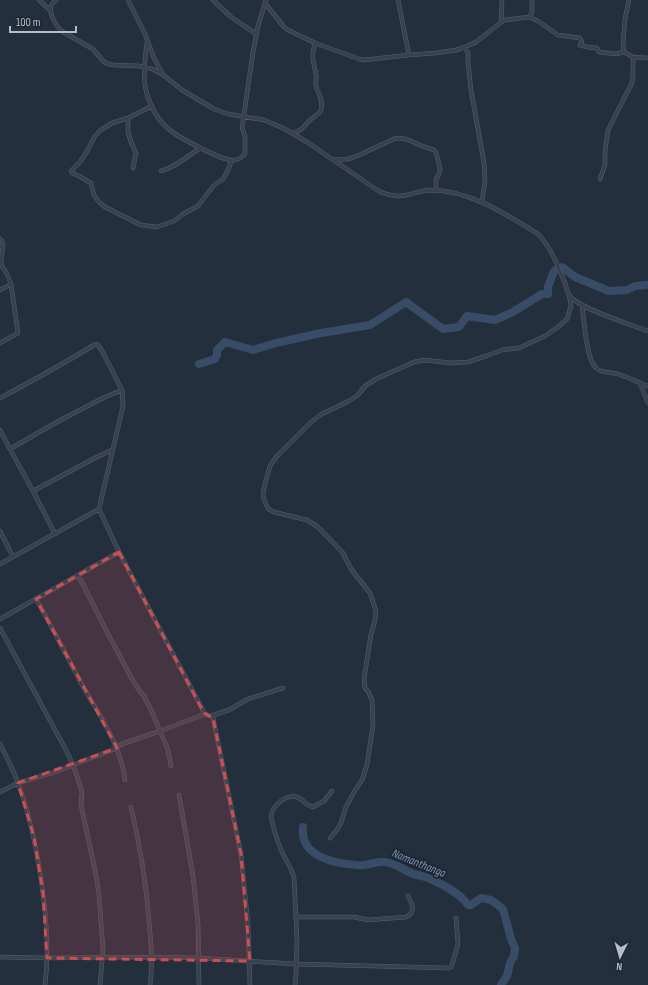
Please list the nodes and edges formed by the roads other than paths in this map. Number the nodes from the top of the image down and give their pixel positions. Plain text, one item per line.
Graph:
1 (39, 0) edge
2 (56, 0) edge
3 (128, 0) edge
4 (213, 0) edge
5 (398, 0) edge
6 (502, 0) edge
7 (532, 0) edge
8 (629, 0) edge
9 (265, 2) edge
10 (50, 10) junction
11 (529, 17) junction
12 (501, 22) junction
13 (256, 34) junction
14 (147, 42) junction
15 (315, 43) junction
16 (465, 47) junction
17 (624, 52) junction
18 (409, 55) junction
19 (632, 57) junction
20 (648, 58) edge
21 (145, 66) junction
22 (162, 74) junction
23 (152, 106) junction
24 (245, 117) junction
25 (128, 118) junction
26 (293, 133) junction
27 (201, 148) junction
28 (231, 160) junction
29 (333, 160) junction
30 (133, 168) dead end
31 (161, 171) dead end
32 (600, 178) dead end
33 (436, 190) junction
34 (482, 202) junction
35 (0, 239) edge
36 (11, 284) junction
37 (0, 290) edge
38 (569, 294) junction
39 (582, 305) junction
40 (648, 330) edge
41 (0, 343) edge
42 (640, 384) junction
43 (648, 386) edge
44 (122, 390) junction
45 (0, 398) edge
46 (648, 403) edge
47 (0, 430) edge
48 (10, 449) junction
49 (112, 450) junction
50 (33, 491) junction
51 (99, 509) junction
52 (0, 531) edge
53 (55, 534) junction
54 (119, 552) junction
55 (13, 557) junction
56 (0, 564) edge
57 (78, 575) junction
58 (36, 599) junction
59 (0, 619) edge
60 (0, 628) edge
61 (283, 688) dead end
62 (205, 714) junction
63 (211, 716) junction
64 (160, 732) junction
65 (0, 744) edge
66 (116, 747) junction
67 (72, 764) junction
68 (171, 766) dead end
69 (125, 780) dead end
70 (18, 783) junction
71 (332, 791) dead end
72 (0, 792) edge
73 (179, 796) dead end
74 (131, 806) dead end
75 (330, 838) dead end
76 (408, 896) dead end
77 (296, 917) junction
78 (456, 918) dead end
79 (0, 957) edge
80 (152, 957) junction
81 (47, 958) junction
82 (103, 958) junction
83 (199, 958) junction
84 (250, 961) junction
85 (296, 964) junction
86 (45, 985) edge
87 (100, 985) edge
88 (150, 985) edge
89 (199, 985) edge
90 (250, 985) edge
91 (296, 985) edge

1 - 10 street
2 - 10 street
3 - 14 street
4 - 13 street
5 - 18 street
6 - 12 street
7 - 11 street
8 - 17 street
9 - 13 street
9 - 15 street
10 - 21 street
11 - 12 street
11 - 17 street
12 - 16 street
13 - 24 street
14 - 21 street
14 - 22 street
15 - 18 street
15 - 26 street
16 - 18 street
16 - 34 street
17 - 19 street
19 - 20 street
19 - 32 street
21 - 22 street
21 - 23 street
22 - 24 street
23 - 25 street
23 - 27 street
24 - 26 street
24 - 28 street
25 - 28 street
25 - 30 street
26 - 29 street
27 - 28 street
27 - 31 street
29 - 33 street
29 - 33 street
33 - 34 street
34 - 38 street
35 - 36 street
36 - 37 street
36 - 41 street
38 - 39 street
38 - 75 street
39 - 40 street
39 - 42 street
42 - 43 street
42 - 46 street
44 - 45 street
44 - 48 street
44 - 49 street
47 - 48 street
48 - 50 street
49 - 50 street
49 - 51 street
50 - 53 street
51 - 53 street
51 - 54 street
52 - 55 street
53 - 55 street
54 - 57 street
54 - 62 street
55 - 56 street
57 - 58 street
57 - 64 street
58 - 59 street
58 - 66 street
60 - 67 street
61 - 63 street
62 - 63 street
62 - 64 street
63 - 84 street
64 - 66 street
64 - 68 street
65 - 70 street
66 - 67 street
66 - 69 street
67 - 70 street
67 - 82 street
70 - 72 street
70 - 81 street
71 - 77 street
73 - 83 street
74 - 80 street
76 - 77 street
77 - 85 street
78 - 85 street
79 - 81 street
80 - 82 street
80 - 83 street
80 - 88 street
81 - 82 street
81 - 86 street
82 - 87 street
83 - 84 street
83 - 89 street
84 - 85 street
84 - 90 street
85 - 91 street

